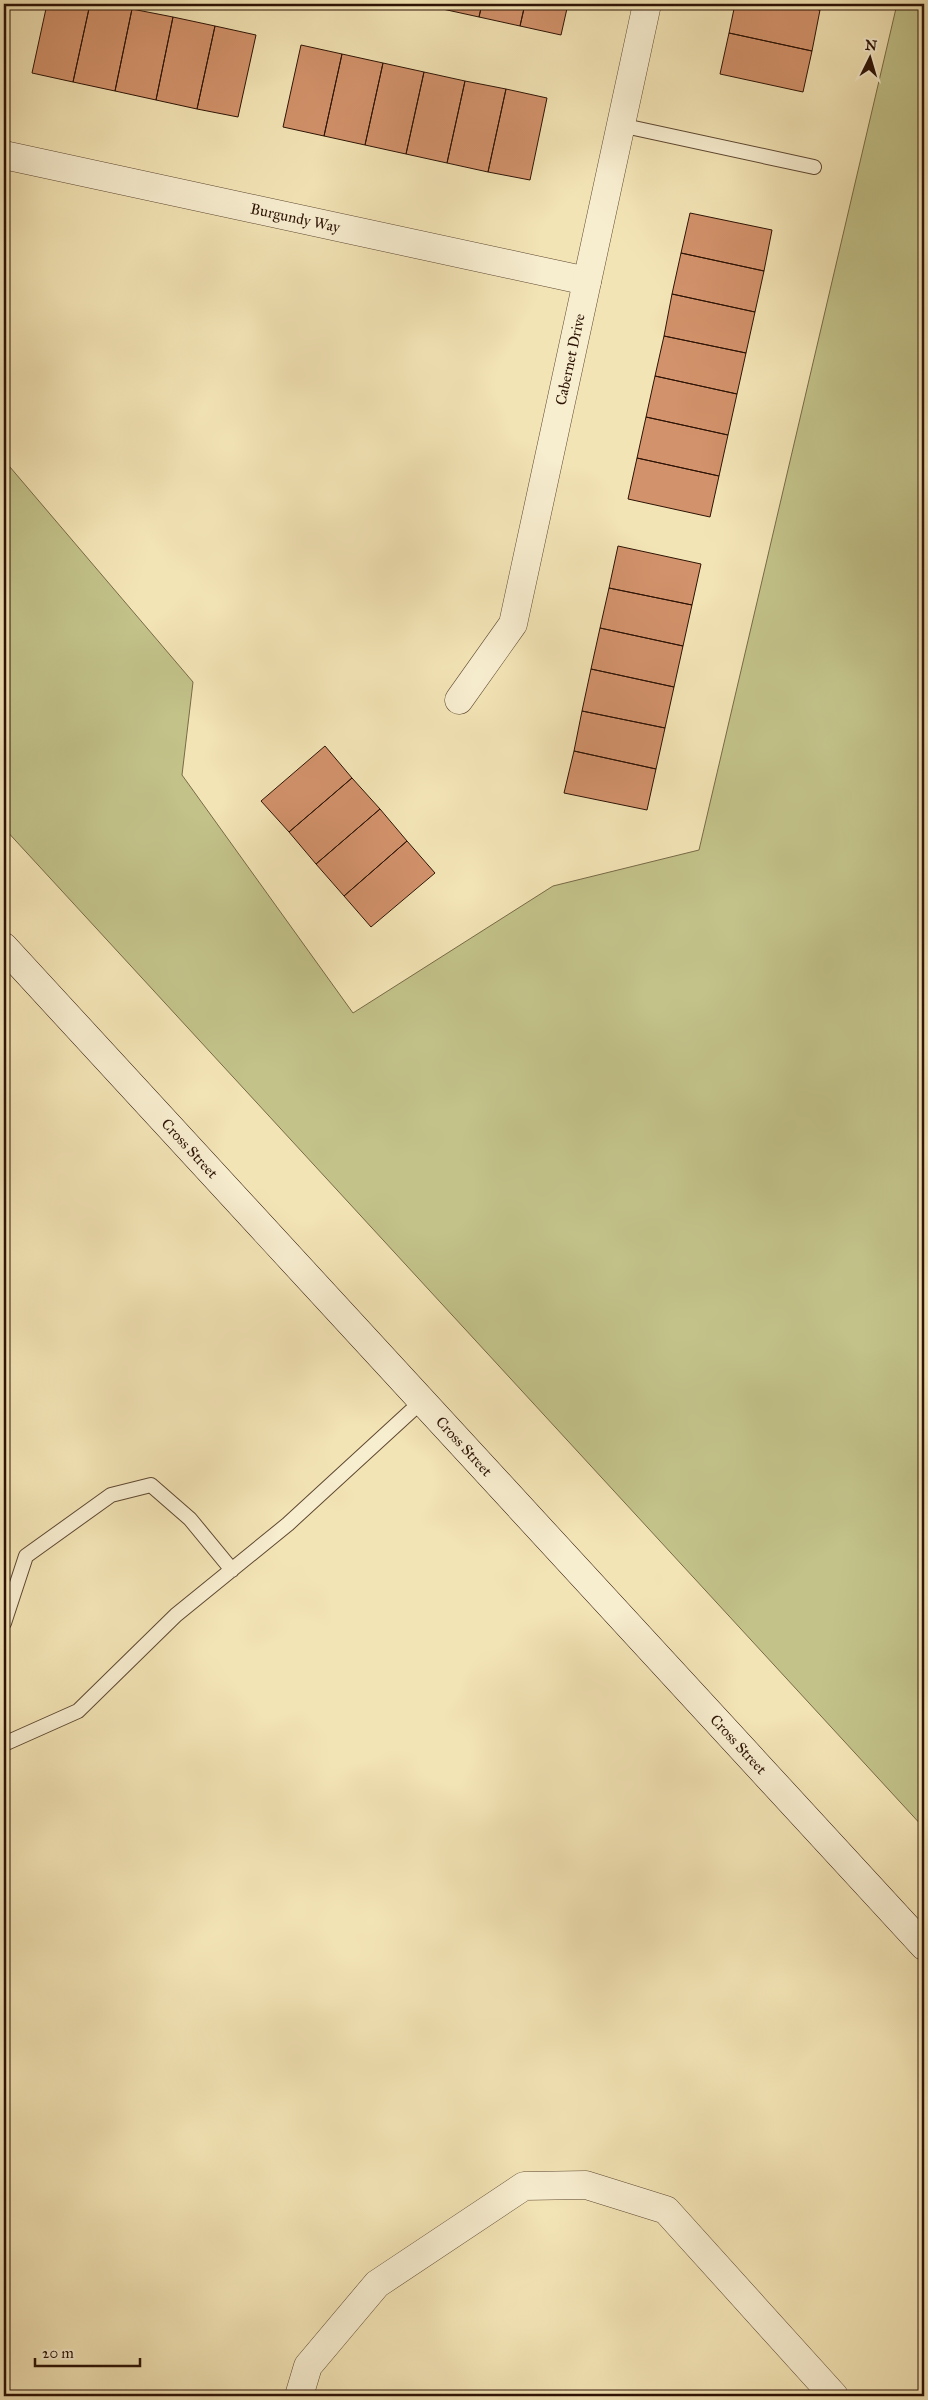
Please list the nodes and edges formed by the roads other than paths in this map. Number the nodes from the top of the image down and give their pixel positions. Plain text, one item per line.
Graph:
1 (647, 4) edge
2 (620, 125) junction
3 (4, 155) edge
4 (814, 167) dead end
5 (587, 281) junction
6 (459, 700) dead end
7 (4, 946) edge
8 (422, 1401) junction
9 (232, 1570) junction
10 (4, 1622) edge
11 (4, 1744) edge
12 (924, 1946) edge
13 (300, 2396) edge
14 (834, 2396) edge

1 - 2 street, Cabernet Drive
2 - 4 lane
2 - 5 street, Cabernet Drive
3 - 5 street, Burgundy Way
5 - 6 street, Cabernet Drive
7 - 8 street, Cross Street
8 - 9 lane
8 - 12 street, Cross Street
9 - 10 lane
9 - 11 lane
13 - 14 street

